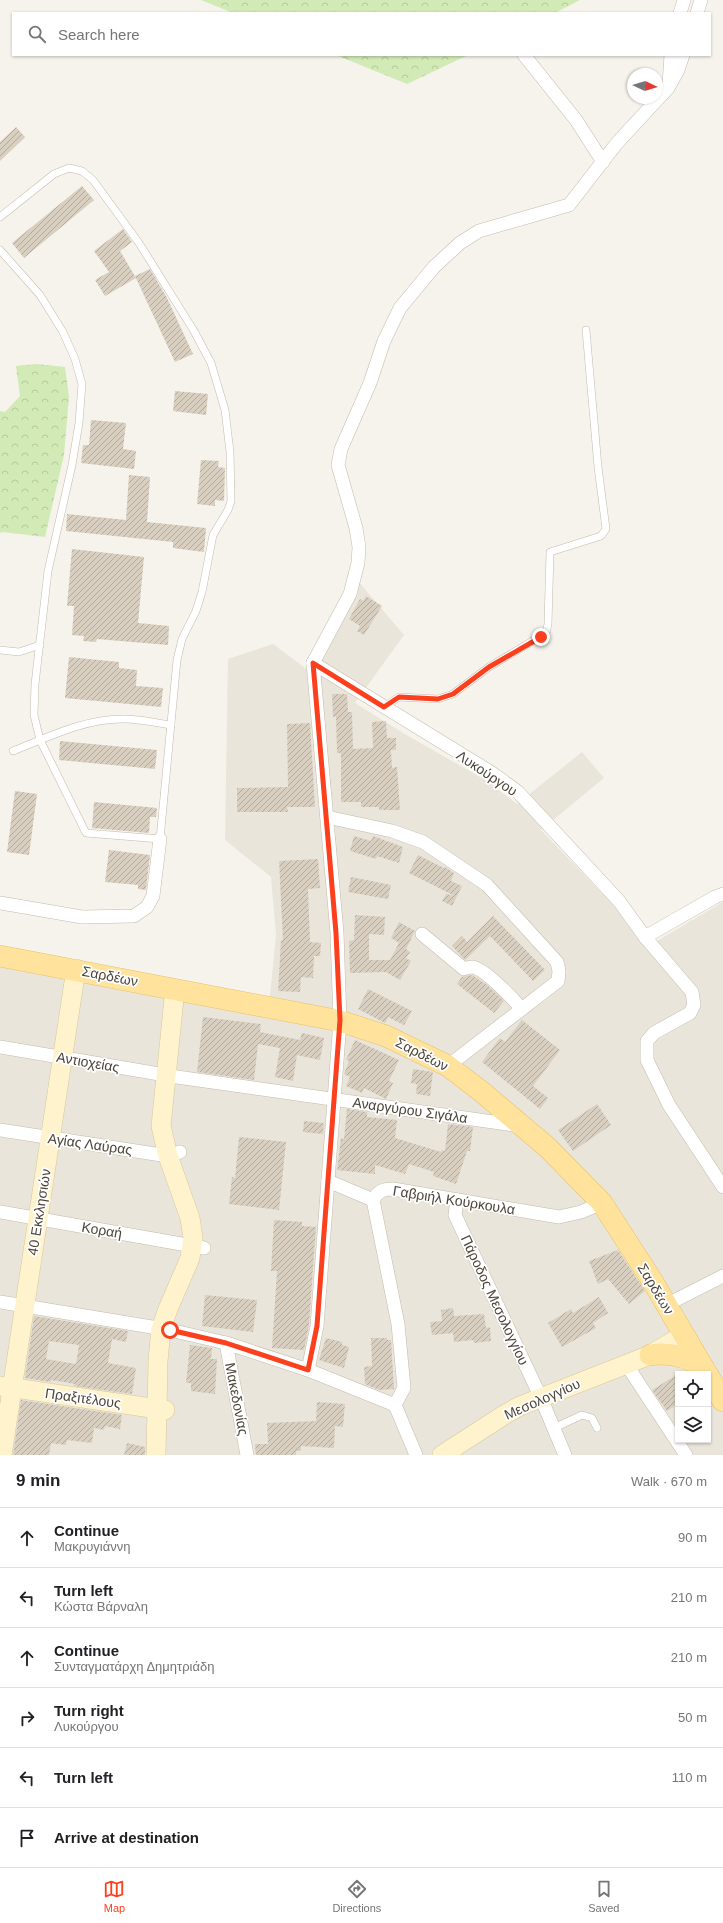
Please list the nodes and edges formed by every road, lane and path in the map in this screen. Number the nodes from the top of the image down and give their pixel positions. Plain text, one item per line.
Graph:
1 (684, 0) edge
2 (701, 0) edge
3 (680, 12) edge
4 (697, 12) edge
5 (525, 56) edge
6 (670, 56) edge
7 (683, 56) edge
8 (668, 88) junction
9 (603, 162) junction
10 (0, 217) edge
11 (0, 250) edge
12 (586, 330) dead end
13 (40, 645) junction
14 (0, 650) edge
15 (313, 663) junction
16 (384, 707) junction
17 (171, 725) junction
18 (40, 740) junction
19 (13, 751) dead end
20 (327, 817) junction
21 (160, 839) junction
22 (719, 896) edge
23 (0, 903) edge
24 (422, 934) dead end
25 (645, 937) junction
26 (0, 956) edge
27 (76, 969) junction
28 (181, 990) junction
29 (522, 1009) junction
30 (340, 1020) junction
31 (0, 1047) edge
32 (62, 1058) junction
33 (448, 1066) junction
34 (171, 1076) junction
35 (333, 1100) junction
36 (524, 1126) junction
37 (0, 1130) edge
38 (50, 1138) junction
39 (174, 1154) junction
40 (328, 1181) junction
41 (723, 1187) edge
42 (373, 1200) junction
43 (457, 1200) junction
44 (602, 1203) junction
45 (0, 1212) edge
46 (38, 1218) junction
47 (198, 1247) junction
48 (723, 1276) edge
49 (0, 1302) edge
50 (666, 1305) junction
51 (25, 1306) junction
52 (165, 1329) junction
53 (682, 1330) junction
54 (226, 1343) junction
55 (650, 1355) junction
56 (626, 1364) junction
57 (308, 1370) junction
58 (705, 1371) edge
59 (705, 1371) edge
60 (711, 1381) edge
61 (6, 1387) edge
62 (541, 1398) junction
63 (723, 1401) edge
64 (395, 1405) junction
65 (161, 1410) junction
66 (554, 1428) junction
67 (597, 1428) dead end
68 (2, 1455) edge
69 (156, 1455) edge
70 (163, 1455) edge
71 (247, 1455) edge
72 (416, 1455) edge
73 (442, 1455) edge
74 (565, 1455) edge
75 (686, 1455) edge

1 - 3 street
2 - 4 street
5 - 9 street
6 - 8 street
7 - 8 street
8 - 9 street
9 - 15 street
10 - 17 lane
11 - 13 lane
12 - 16 lane
13 - 14 lane
13 - 18 lane
15 - 16 street, Λυκούργου
15 - 20 street
16 - 25 street, Λυκούργου
17 - 18 lane
17 - 21 lane
18 - 19 lane
18 - 21 lane
20 - 29 street
20 - 30 street
21 - 23 street
22 - 25 street
24 - 29 street
25 - 41 street, Λυκούργου
26 - 27 main road, Σαρδέων
27 - 28 main road, Σαρδέων
27 - 32 street, 40 Εκκλησιών
28 - 30 main road, Σαρδέων
28 - 34 street
29 - 33 street
30 - 33 main road, Σαρδέων
30 - 35 street
31 - 32 street, Αντιοχείας
32 - 34 street, Αντιοχείας
32 - 38 street, 40 Εκκλησιών
33 - 36 main road, Σαρδέων
34 - 35 street, Αναργύρου Σιγάλα
34 - 39 street
35 - 36 street, Αναργύρου Σιγάλα
35 - 40 street
36 - 44 main road, Σαρδέων
37 - 38 street, Αγίας Λαύρας
38 - 39 street, Αγίας Λαύρας
38 - 46 street, 40 Εκκλησιών
39 - 47 street
40 - 42 street
40 - 57 street
42 - 43 street, Γαβριήλ Κούρκουλα
42 - 64 street, Γαβριήλ Κούρκουλα
43 - 44 street, Γαβριήλ Κούρκουλα
43 - 62 street, Πάροδος Μεσολογγίου
44 - 50 main road, Σαρδέων
45 - 46 street, Κοραή
46 - 47 street, Κοραή
46 - 51 street, 40 Εκκλησιών
47 - 52 street
48 - 50 street
49 - 51 street
50 - 53 main road, Σαρδέων
51 - 52 street
51 - 61 street, 40 Εκκλησιών
52 - 54 street
52 - 65 street
53 - 55 street, Μεσολογγίου
53 - 56 street, Μεσολογγίου
53 - 58 main road, Σαρδέων
54 - 57 street
54 - 71 street, Μακεδονίας
55 - 56 street, Μεσολογγίου
55 - 59 main road
56 - 62 street, Μεσολογγίου
56 - 75 street
57 - 64 street
60 - 63 main road, Σαρδέων
61 - 65 street, Πραξιτέλους
61 - 68 street, 40 Εκκλησιών
62 - 66 street, Πάροδος Μεσολογγίου
62 - 73 street, Μεσολογγίου
64 - 72 street
65 - 69 street
65 - 70 street
66 - 67 lane
66 - 74 street, Πάροδος Μεσολογγίου

